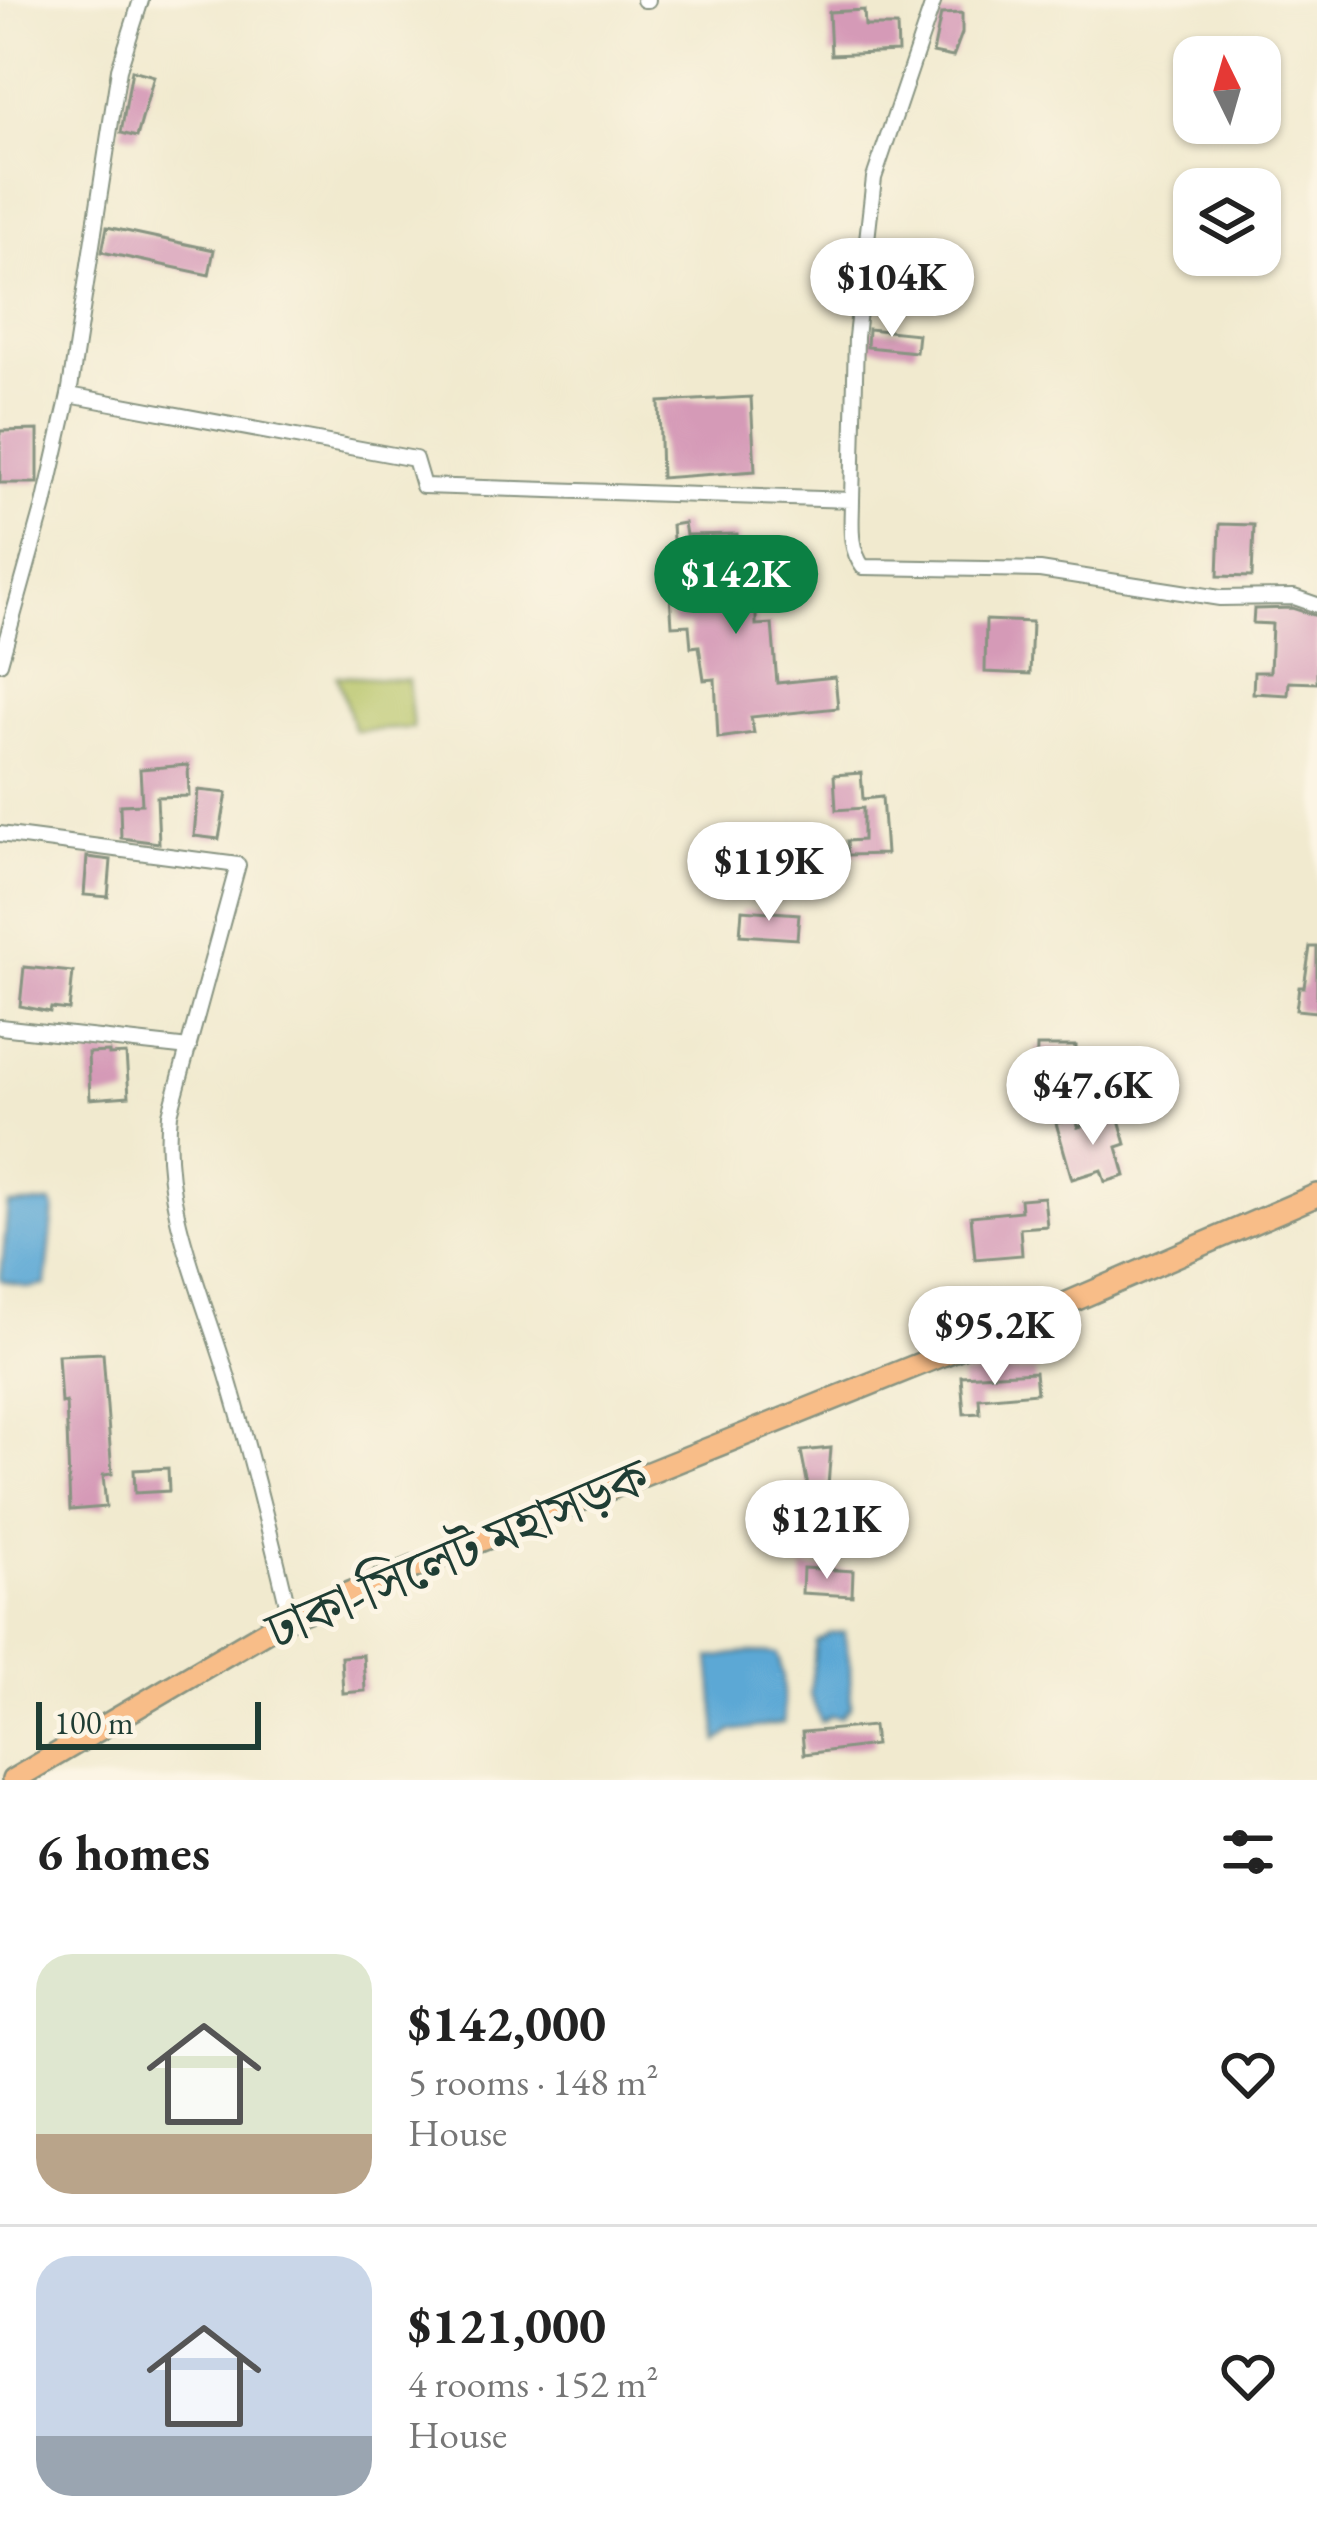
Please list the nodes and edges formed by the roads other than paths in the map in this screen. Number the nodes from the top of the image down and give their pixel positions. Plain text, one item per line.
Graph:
1 (141, 0) edge
2 (934, 0) edge
3 (69, 395) junction
4 (852, 500) junction
5 (1317, 605) edge
6 (0, 663) edge
7 (0, 834) edge
8 (0, 1027) edge
9 (189, 1048) junction
10 (1317, 1195) edge
11 (290, 1617) junction
12 (13, 1780) edge

1 - 3 street
2 - 4 street
3 - 4 street
3 - 6 street
4 - 5 street
7 - 9 street
8 - 9 street
9 - 11 street
10 - 11 highway, ঢাকা-সিলেট মহাসড়ক
11 - 12 highway, ঢাকা-সিলেট মহাসড়ক

